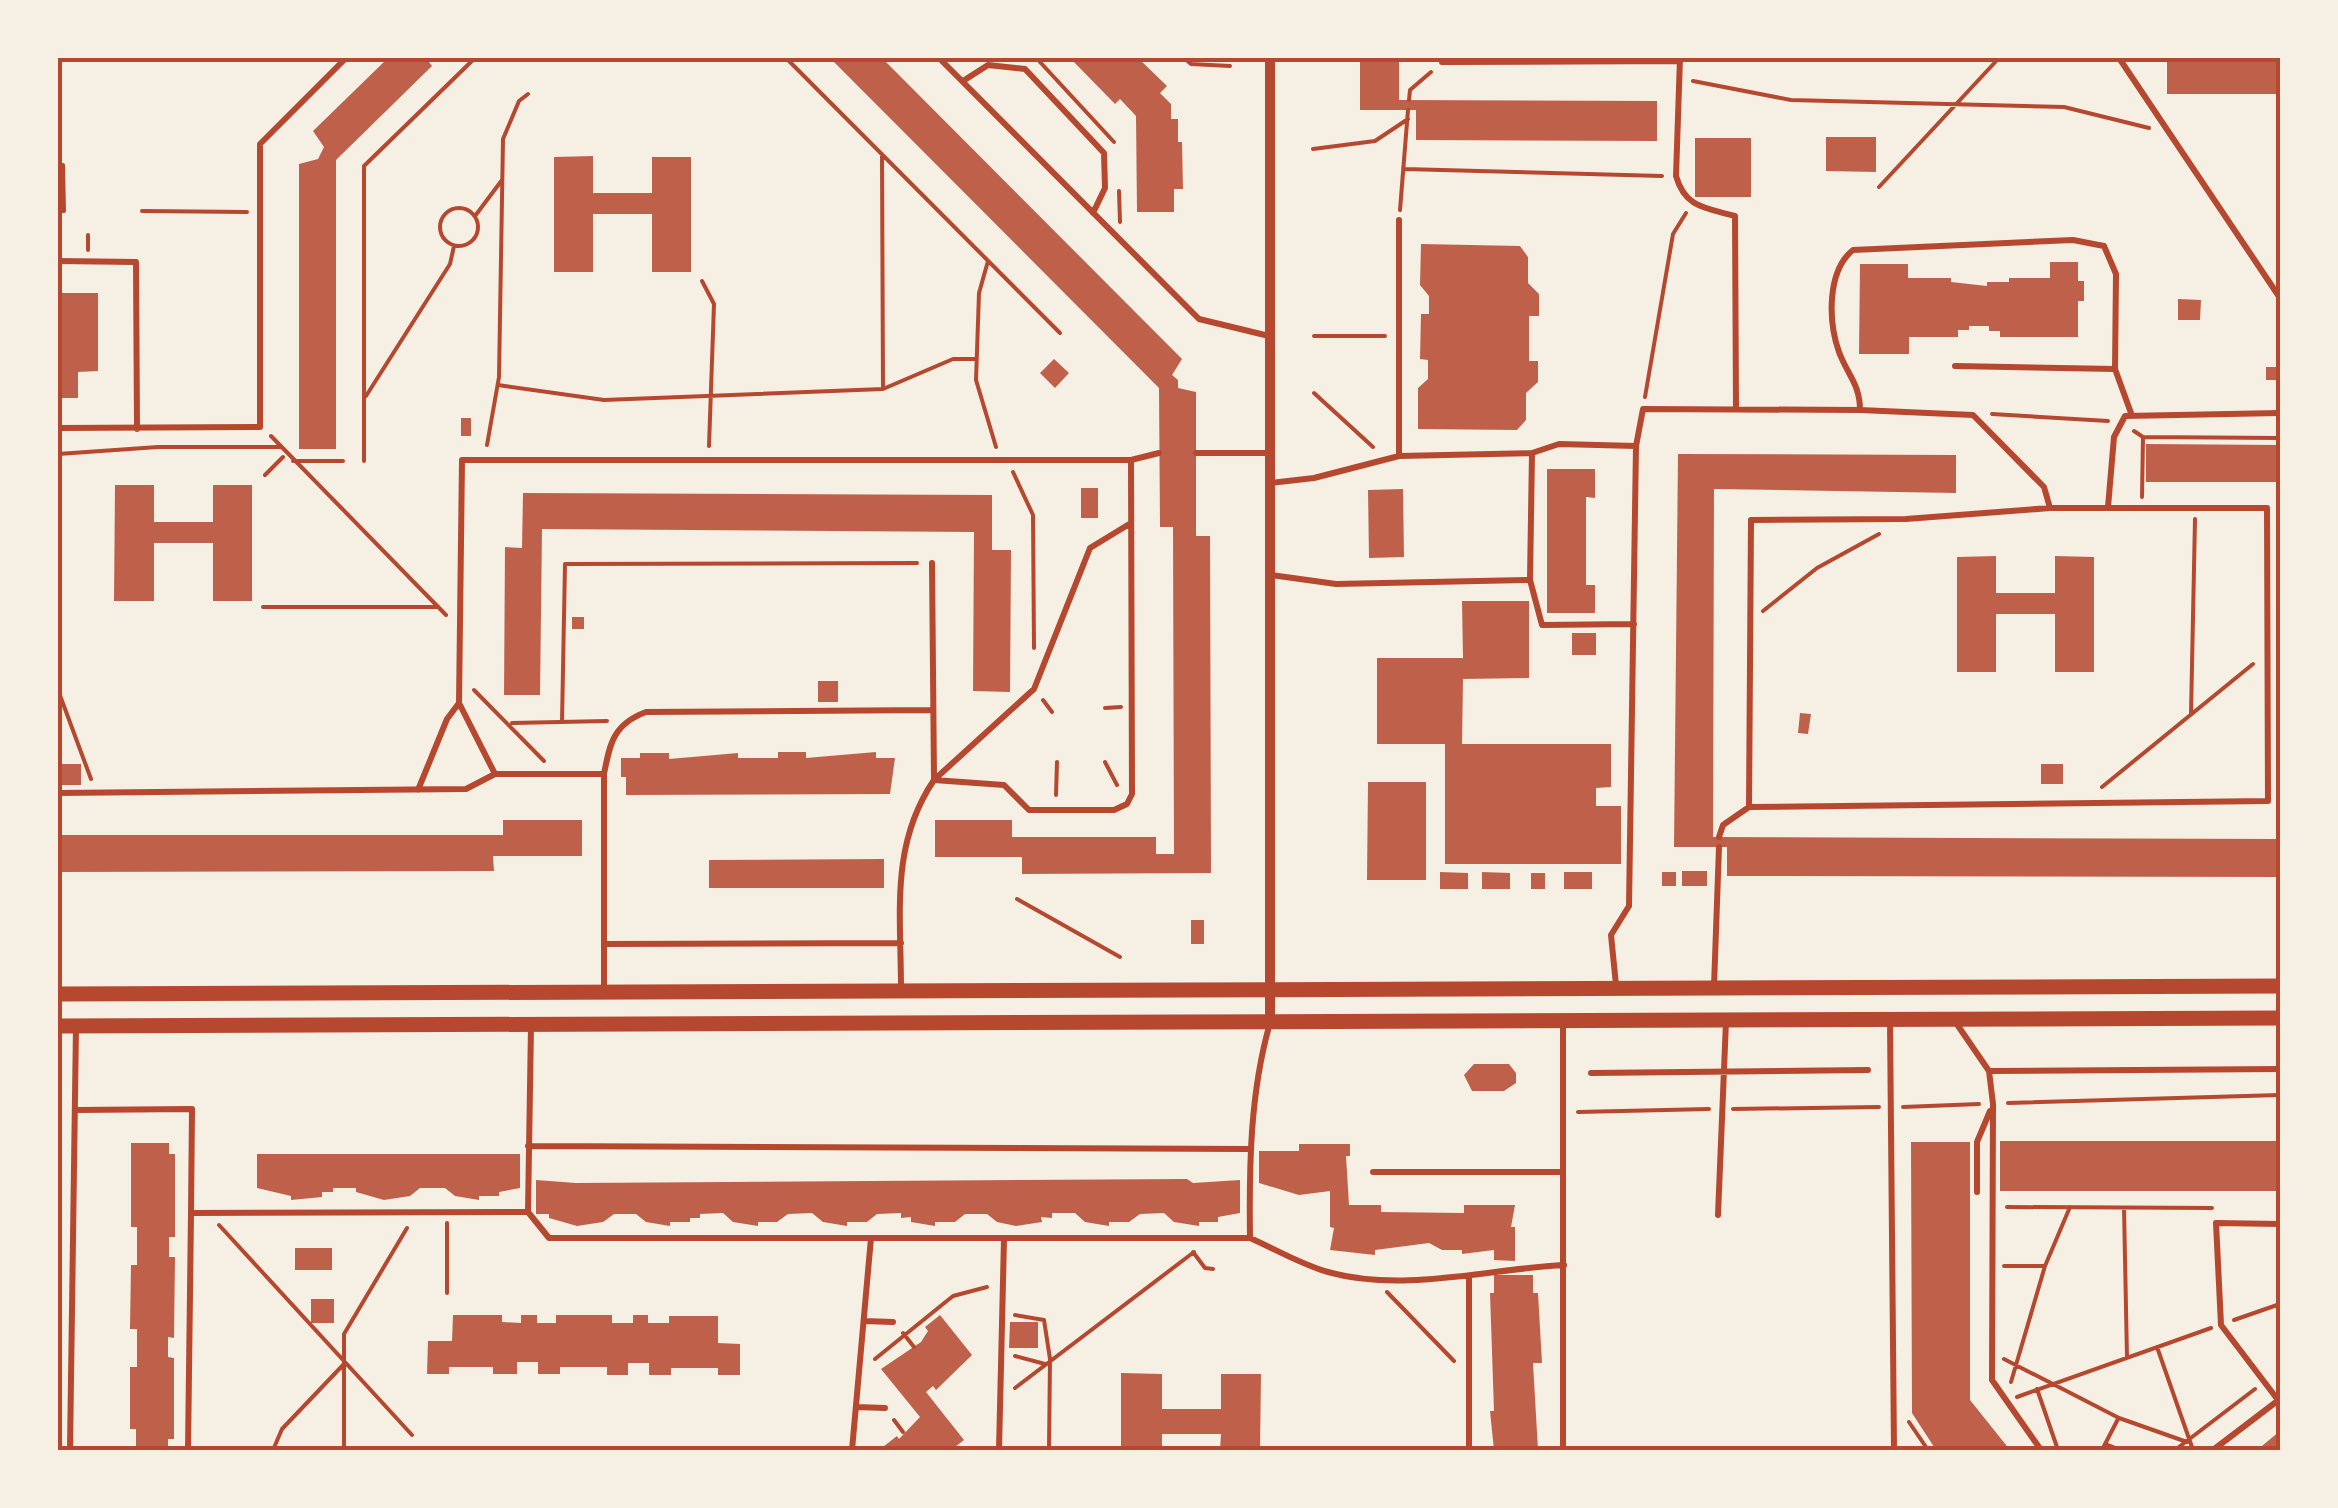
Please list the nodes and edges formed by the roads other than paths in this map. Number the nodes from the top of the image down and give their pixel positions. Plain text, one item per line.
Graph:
1 (346, 58) edge
2 (939, 58) edge
3 (1270, 58) edge
4 (2118, 58) edge
5 (1680, 59) edge
6 (1442, 60) edge
7 (963, 81) junction
8 (1093, 213) junction
9 (1399, 220) road end
10 (58, 261) edge
11 (2280, 298) edge
12 (1270, 336) junction
13 (1956, 366) dead end
14 (2115, 369) junction
15 (1736, 409) junction
16 (1860, 410) junction
17 (2130, 413) junction
18 (2280, 413) edge
19 (58, 428) edge
20 (137, 429) junction
21 (1636, 446) junction
22 (1160, 453) dead end
23 (1196, 453) dead end
24 (1270, 453) junction
25 (1532, 453) junction
26 (1398, 456) junction
27 (1131, 460) junction
28 (1270, 483) junction
29 (2108, 507) junction
30 (2050, 508) junction
31 (1131, 523) junction
32 (932, 564) road end
33 (1270, 574) junction
34 (1530, 580) junction
35 (1634, 624) junction
36 (459, 704) junction
37 (933, 710) junction
38 (495, 774) junction
39 (604, 774) junction
40 (934, 780) junction
41 (418, 790) junction
42 (58, 793) edge
43 (1749, 806) junction
44 (1720, 838) dead end
45 (1719, 847) dead end
46 (901, 943) junction
47 (604, 944) junction
48 (2280, 986) edge
49 (1616, 988) junction
50 (1714, 988) junction
51 (1270, 990) junction
52 (901, 991) junction
53 (604, 992) junction
54 (58, 994) edge
55 (2280, 1018) edge
56 (1726, 1020) junction
57 (1890, 1020) junction
58 (1954, 1020) junction
59 (1563, 1021) junction
60 (1270, 1022) junction
61 (531, 1025) junction
62 (58, 1026) edge
63 (76, 1026) junction
64 (2280, 1069) edge
65 (1868, 1070) dead end
66 (1726, 1072) junction
67 (1989, 1072) junction
68 (1590, 1073) dead end
69 (1993, 1104) junction
70 (76, 1110) junction
71 (528, 1146) junction
72 (1249, 1149) junction
73 (1373, 1172) dead end
74 (1564, 1172) junction
75 (1977, 1192) dead end
76 (528, 1212) junction
77 (192, 1213) junction
78 (1718, 1215) dead end
79 (2280, 1224) edge
80 (871, 1238) junction
81 (1004, 1238) junction
82 (1250, 1238) junction
83 (1564, 1265) junction
84 (1468, 1278) junction
85 (864, 1321) junction
86 (893, 1322) road end
87 (2279, 1399) edge
88 (856, 1407) junction
89 (885, 1408) dead end
90 (70, 1450) edge
91 (188, 1450) edge
92 (374, 1450) edge
93 (426, 1450) edge
94 (852, 1450) edge
95 (998, 1450) edge
96 (1469, 1450) edge
97 (1563, 1450) edge
98 (1894, 1450) edge
99 (2041, 1450) edge
100 (2212, 1450) edge

1 - 20 lane
2 - 7 lane
3 - 12 street
4 - 11 lane
5 - 6 lane
5 - 15 lane
7 - 8 lane
7 - 8 lane
8 - 12 lane
9 - 26 lane
10 - 20 lane
12 - 24 street
13 - 14 lane
14 - 16 lane
14 - 17 lane
15 - 16 lane
15 - 21 lane
16 - 30 lane
17 - 18 lane
17 - 29 lane
19 - 20 lane
21 - 25 lane
21 - 35 lane
22 - 27 lane
23 - 24 lane
24 - 28 street
25 - 26 lane
25 - 34 lane
26 - 28 lane
27 - 31 lane
27 - 36 lane
28 - 33 street
29 - 30 lane
29 - 43 lane
30 - 43 lane
31 - 40 lane
31 - 40 lane
32 - 37 lane
33 - 34 lane
33 - 51 street
34 - 35 lane
35 - 49 lane
36 - 38 lane
36 - 41 lane
37 - 39 lane
37 - 40 lane
38 - 39 lane
38 - 41 lane
39 - 47 lane
40 - 46 lane
41 - 42 lane
43 - 44 lane
45 - 50 lane
46 - 47 lane
46 - 52 lane
47 - 53 lane
48 - 50 main road
49 - 50 main road
49 - 51 main road
51 - 52 main road
51 - 60 street
52 - 53 main road
53 - 54 main road
55 - 58 main road
56 - 57 main road
56 - 59 main road
56 - 66 lane
57 - 58 main road
57 - 98 lane
58 - 67 lane
59 - 60 main road
59 - 74 lane
60 - 61 main road
60 - 72 lane
61 - 63 main road
61 - 71 lane
62 - 63 main road
63 - 70 lane
64 - 67 lane
65 - 66 lane
66 - 68 lane
66 - 78 lane
67 - 69 lane
69 - 75 lane
69 - 99 lane
70 - 77 lane
70 - 90 lane
71 - 72 lane
71 - 76 lane
72 - 82 lane
73 - 74 lane
74 - 83 lane
76 - 77 lane
76 - 80 lane
77 - 91 lane
79 - 87 lane
80 - 81 lane
80 - 85 lane
81 - 82 lane
81 - 95 lane
82 - 84 lane
83 - 84 lane
83 - 97 lane
84 - 96 lane
85 - 86 lane
85 - 88 lane
87 - 100 lane
88 - 89 lane
88 - 94 lane
92 - 93 lane

